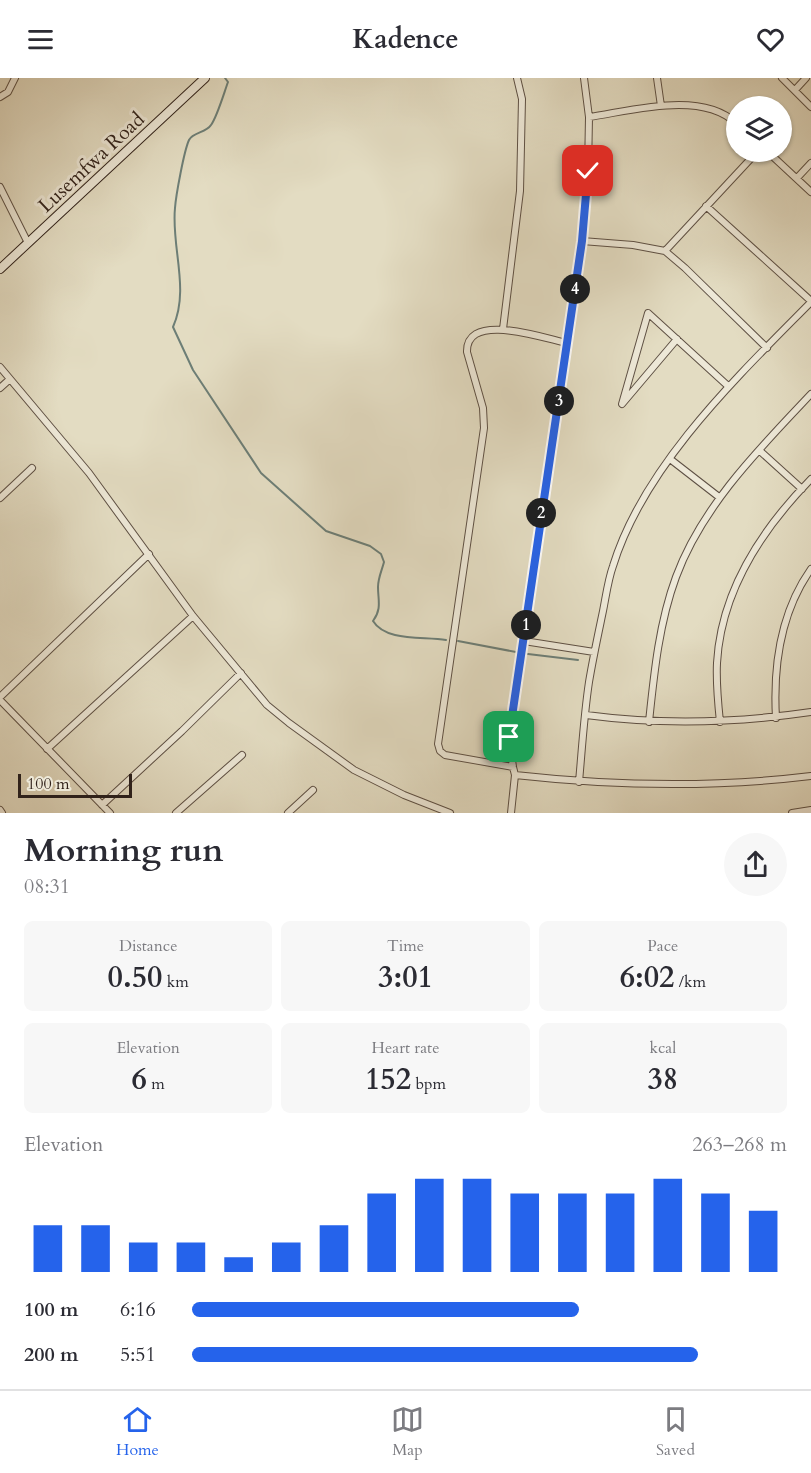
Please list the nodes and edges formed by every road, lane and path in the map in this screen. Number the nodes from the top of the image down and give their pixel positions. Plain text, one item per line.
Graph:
1 (15, 78) edge
2 (205, 78) edge
3 (517, 78) edge
4 (584, 78) edge
5 (657, 78) edge
6 (782, 78) edge
7 (806, 78) edge
8 (795, 90) junction
9 (0, 97) edge
10 (661, 106) junction
11 (811, 107) edge
12 (589, 117) junction
13 (726, 117) edge
14 (748, 162) edge
15 (779, 162) edge
16 (811, 164) edge
17 (797, 178) junction
18 (0, 187) edge
19 (811, 192) edge
20 (706, 206) junction
21 (582, 241) junction
22 (28, 243) junction
23 (665, 251) junction
24 (0, 269) edge
25 (811, 302) edge
26 (503, 329) junction
27 (677, 339) junction
28 (567, 343) junction
29 (767, 348) junction
30 (0, 367) edge
31 (10, 378) junction
32 (728, 386) junction
33 (0, 388) edge
34 (811, 394) edge
35 (760, 451) junction
36 (670, 459) junction
37 (32, 468) dead end
38 (811, 479) edge
39 (802, 489) junction
40 (719, 497) junction
41 (0, 498) edge
42 (149, 554) junction
43 (811, 569) edge
44 (193, 616) junction
45 (524, 641) junction
46 (594, 652) junction
47 (241, 673) junction
48 (0, 698) edge
49 (811, 712) edge
50 (586, 715) junction
51 (776, 718) junction
52 (649, 722) junction
53 (720, 722) junction
54 (47, 749) junction
55 (242, 755) dead end
56 (513, 767) junction
57 (516, 775) junction
58 (811, 776) edge
59 (579, 782) junction
60 (314, 790) dead end
61 (102, 805) junction
62 (811, 810) edge
63 (110, 813) edge
64 (176, 813) edge
65 (288, 813) edge
66 (450, 813) edge
67 (512, 813) edge
68 (792, 813) edge

1 - 9 street
2 - 22 street, Lusemfwa Road
3 - 26 street
4 - 12 street
5 - 10 street
6 - 8 street
7 - 8 street
8 - 11 street
10 - 12 street
10 - 13 street
12 - 21 street
14 - 20 street
15 - 17 street
16 - 17 street
17 - 19 street
18 - 22 street
20 - 23 street
20 - 25 street
21 - 23 street
21 - 28 street
22 - 24 street, Lusemfwa Road
23 - 29 street
25 - 29 street
26 - 28 street
26 - 56 street
27 - 27 street
27 - 32 street
28 - 45 street
29 - 32 street
30 - 31 street
31 - 33 street
31 - 42 street
32 - 36 street
34 - 35 street
35 - 39 street
35 - 40 street
36 - 40 street
36 - 46 street
37 - 41 street
38 - 39 street
39 - 53 street
40 - 52 street
42 - 44 street
42 - 48 street
43 - 51 street
44 - 47 street
44 - 54 street
45 - 46 street
45 - 56 street
46 - 50 street
47 - 61 street
47 - 66 street
48 - 54 street
49 - 51 street
50 - 52 street
50 - 59 street
51 - 53 street
52 - 53 street
54 - 61 street
55 - 64 street
56 - 57 street
57 - 59 street
57 - 67 street
58 - 59 street
60 - 65 street
61 - 63 street
62 - 68 street

